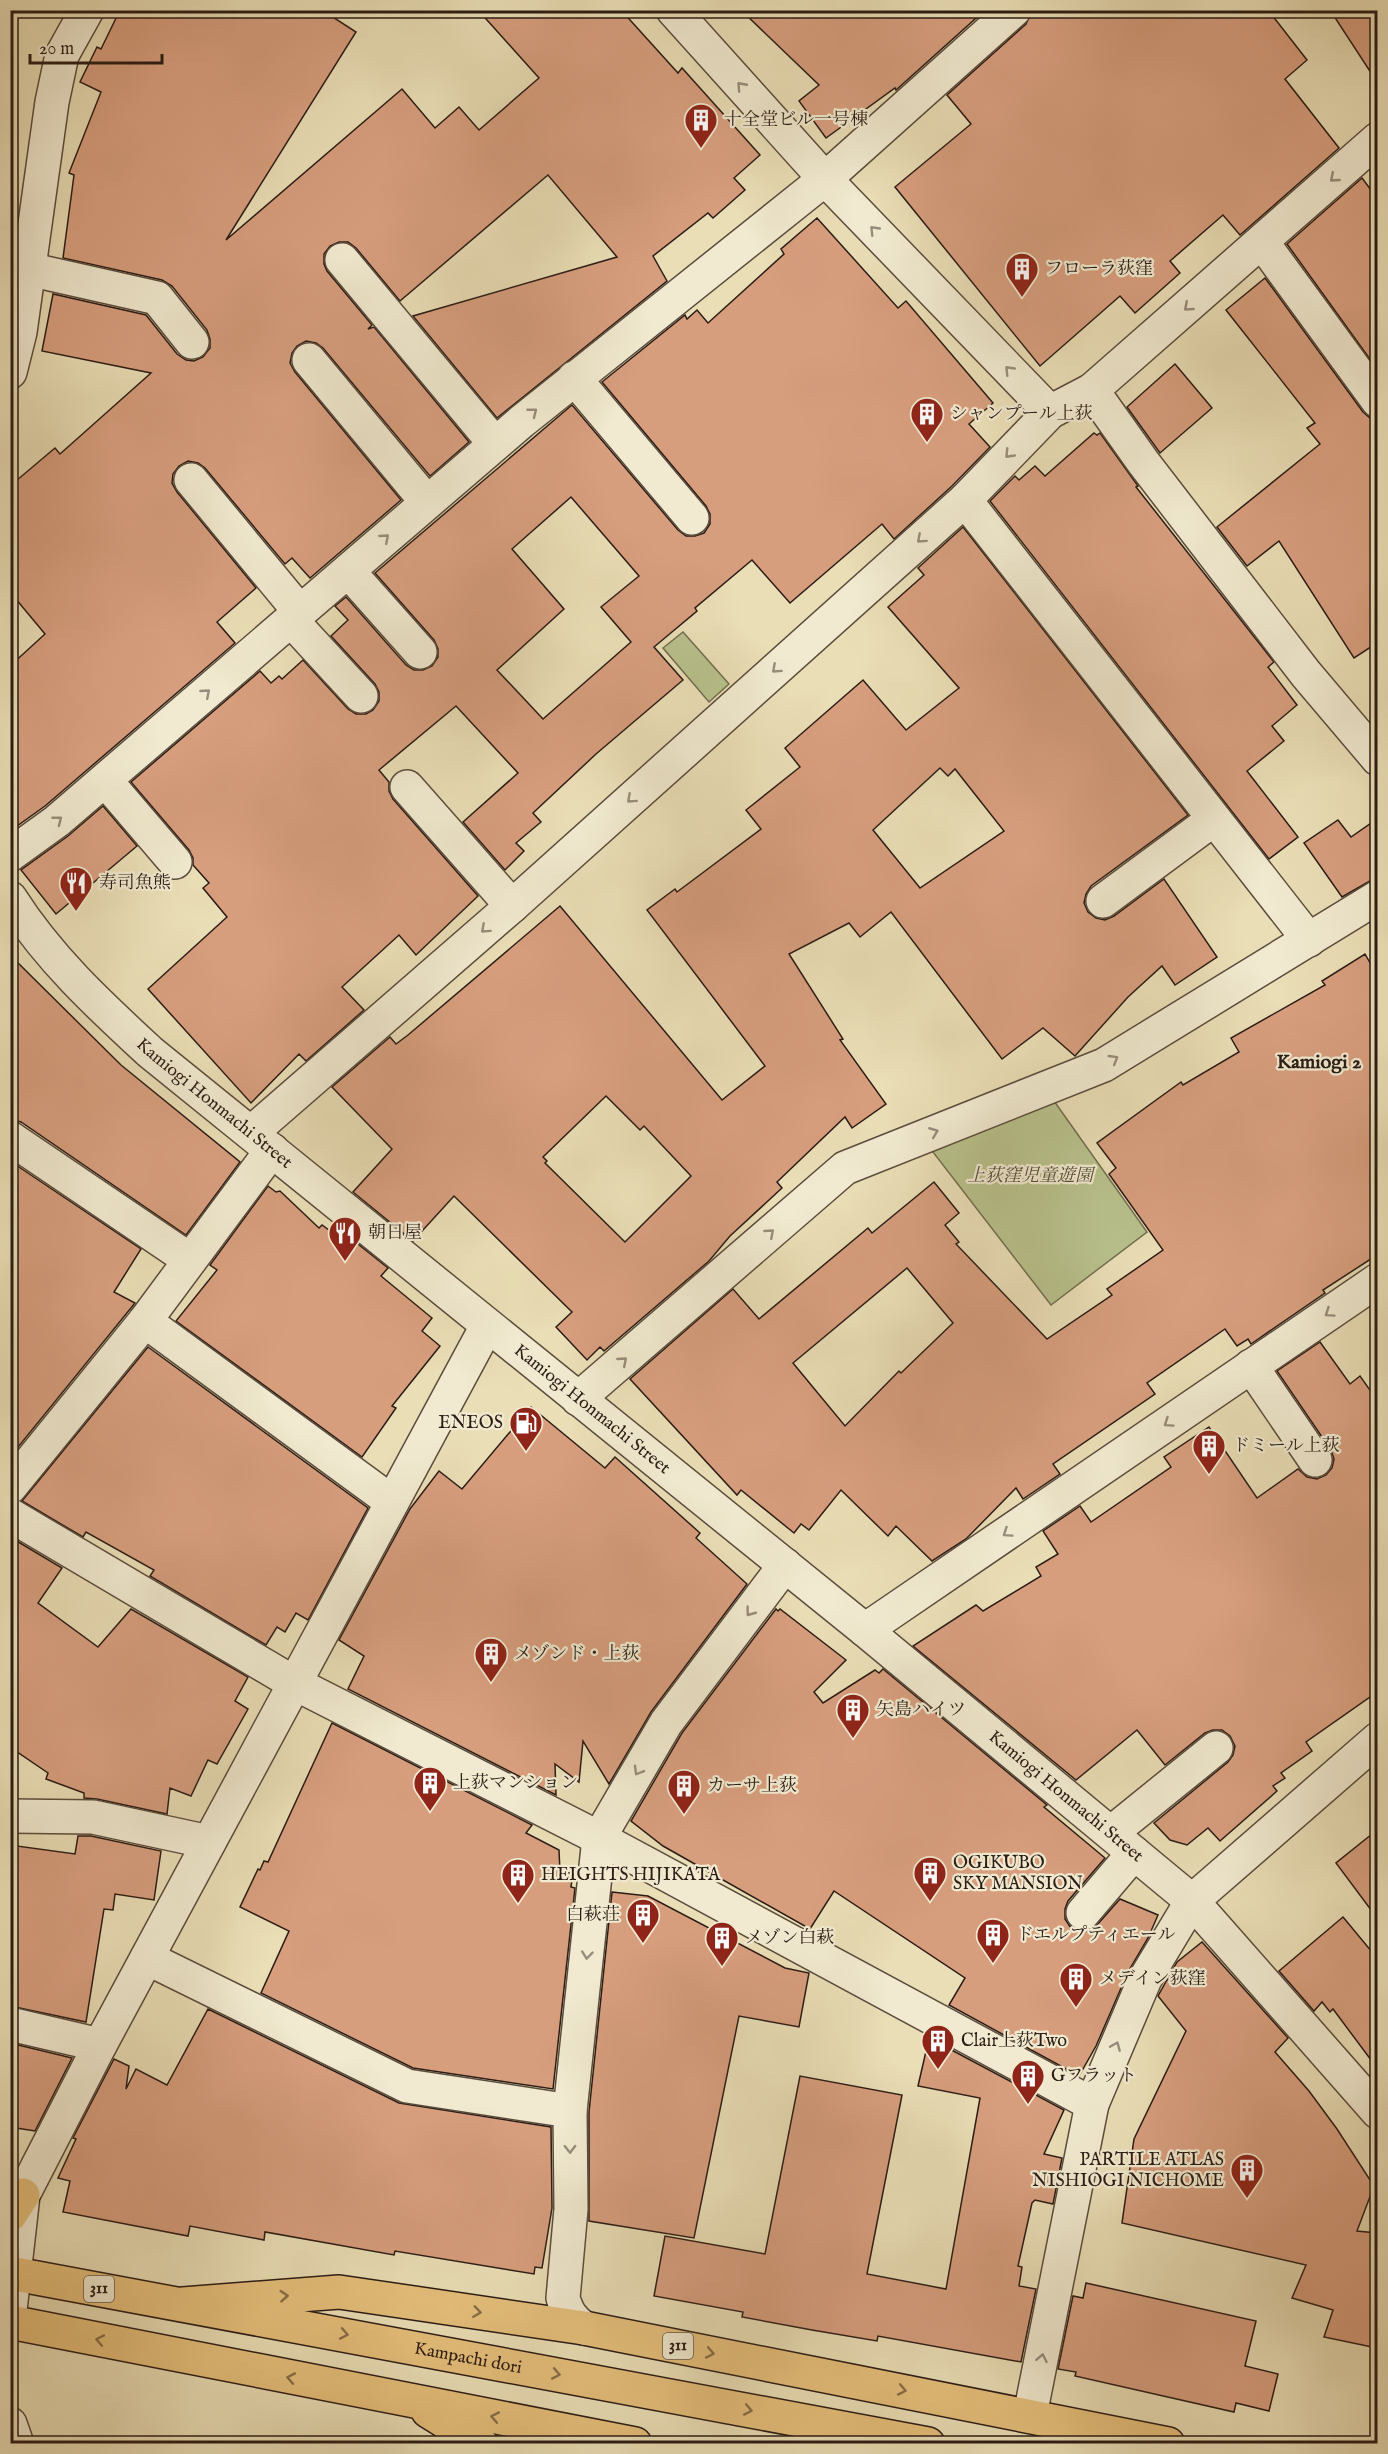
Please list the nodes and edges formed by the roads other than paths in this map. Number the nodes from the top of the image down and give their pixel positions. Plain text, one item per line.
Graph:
1 (87, 10) edge
2 (673, 10) edge
3 (1014, 10) edge
4 (1377, 139) edge
5 (825, 179) junction
6 (1262, 242) junction
7 (342, 260) dead end
8 (28, 269) junction
9 (192, 342) dead end
10 (309, 360) dead end
11 (10, 372) edge
12 (574, 378) junction
13 (1092, 390) junction
14 (1377, 401) edge
15 (1050, 412) junction
16 (495, 444) junction
17 (191, 480) dead end
18 (965, 500) junction
19 (426, 501) junction
20 (692, 518) dead end
21 (348, 570) junction
22 (296, 616) junction
23 (420, 652) dead end
24 (361, 696) dead end
25 (1377, 759) edge
26 (105, 780) junction
27 (407, 787) dead end
28 (1214, 819) junction
29 (10, 855) edge
30 (175, 862) dead end
31 (1377, 897) edge
32 (1103, 901) dead end
33 (512, 906) junction
34 (14, 916) edge
35 (1309, 940) junction
36 (10, 1138) edge
37 (262, 1141) junction
38 (190, 1260) junction
39 (1377, 1280) edge
40 (145, 1321) junction
41 (487, 1326) junction
42 (1251, 1366) junction
43 (578, 1399) junction
44 (1315, 1460) dead end
45 (10, 1487) edge
46 (392, 1502) junction
47 (10, 1515) edge
48 (785, 1565) junction
49 (865, 1630) junction
50 (294, 1683) junction
51 (1377, 1739) edge
52 (1216, 1748) dead end
53 (10, 1816) edge
54 (599, 1838) junction
55 (208, 1842) junction
56 (1122, 1843) junction
57 (1192, 1901) junction
58 (1083, 1913) dead end
59 (147, 1958) junction
60 (10, 2024) edge
61 (100, 2045) junction
62 (1092, 2104) junction
63 (1376, 2108) edge
64 (570, 2111) junction
65 (17, 2205) edge
66 (12, 2274) edge
67 (183, 2304) junction
68 (10, 2310) edge
69 (10, 2322) edge
70 (584, 2328) junction
71 (411, 2401) junction
72 (1030, 2415) junction
73 (10, 2424) edge
74 (17, 2444) edge
75 (481, 2444) edge
76 (635, 2444) edge
77 (928, 2444) edge
78 (1168, 2444) edge

1 - 8 street
5 -> 2 street
3 - 5 street
4 -> 6 street
5 - 12 street
15 -> 5 street
6 -> 13 street
6 - 14 street
7 - 16 street
8 - 9 street
8 - 11 street
10 - 19 street
16 -> 12 street
12 - 20 street
13 - 15 street
13 - 25 street
15 -> 18 street
16 - 19 street
17 - 22 street
18 - 28 street
18 -> 33 street
21 -> 19 street
21 - 22 street
21 - 23 street
22 - 24 street
26 -> 22 street
29 -> 26 street
26 - 30 street
27 - 33 street
28 - 32 street
28 - 35 street
31 - 35 street
33 -> 37 street
34 - 37 street, Kamiogi Honmachi Street
43 -> 35 street
36 - 38 street
37 - 38 street
37 - 41 street, Kamiogi Honmachi Street
38 - 40 street
39 -> 42 street
40 - 45 street
40 - 46 street
41 - 43 street, Kamiogi Honmachi Street
41 - 46 street
42 - 44 street
42 -> 49 street
43 - 48 street, Kamiogi Honmachi Street
46 - 50 street
47 - 50 street
48 - 49 street, Kamiogi Honmachi Street
48 -> 54 street
49 - 56 street, Kamiogi Honmachi Street
50 - 54 street
50 - 55 street
51 - 57 street
52 - 56 street
53 - 55 street
54 - 62 street
54 -> 64 street
55 - 59 street
56 - 57 street, Kamiogi Honmachi Street
56 - 58 street
62 -> 57 street
57 - 63 street, Kamiogi Honmachi Street
59 - 61 street
59 - 64 street
60 - 61 street
61 - 65 street
72 -> 62 street
64 -> 70 street
65 - 66 street
66 - 67 main road, Kampachi dori / 311
66 - 68 street
67 -> 70 main road, 311
67 -> 77 main road, Kampachi dori / 311
71 -> 69 main road
70 -> 72 main road, 311
71 - 75 main road
76 -> 71 main road
72 - 78 main road, 311
73 - 74 street

